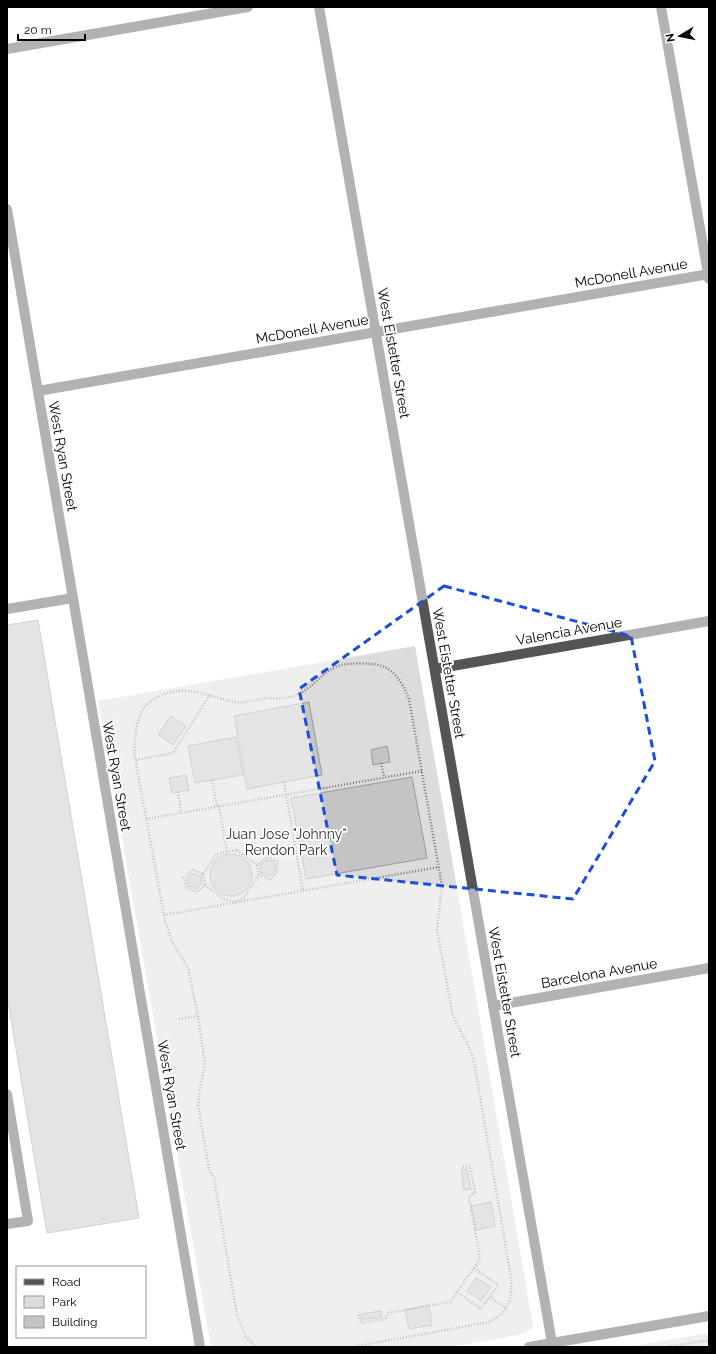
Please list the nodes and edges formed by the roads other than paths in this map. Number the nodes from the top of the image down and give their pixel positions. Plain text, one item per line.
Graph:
1 (248, 7) edge
2 (319, 7) edge
3 (661, 7) edge
4 (7, 49) edge
5 (7, 209) edge
6 (709, 276) edge
7 (376, 332) junction
8 (38, 391) junction
9 (73, 598) junction
10 (7, 609) edge
11 (709, 621) edge
12 (435, 669) junction
13 (709, 968) edge
14 (493, 1006) junction
15 (7, 1094) edge
16 (10, 1130) edge
17 (7, 1224) edge
18 (709, 1316) edge
19 (552, 1343) junction
20 (200, 1347) edge
21 (528, 1347) edge

1 - 4 street
2 - 7 street, West Eistetter Street
3 - 6 street
5 - 8 street, West Ryan Street
6 - 7 street, McDonell Avenue
7 - 8 street, McDonell Avenue
7 - 12 street, West Eistetter Street
8 - 9 street, West Ryan Street
9 - 10 street
9 - 20 street, West Ryan Street
11 - 12 street, Valencia Avenue
12 - 14 street, West Eistetter Street
13 - 14 street, Barcelona Avenue
14 - 19 street, West Eistetter Street
15 - 16 street
16 - 17 street
18 - 19 street
19 - 21 street

